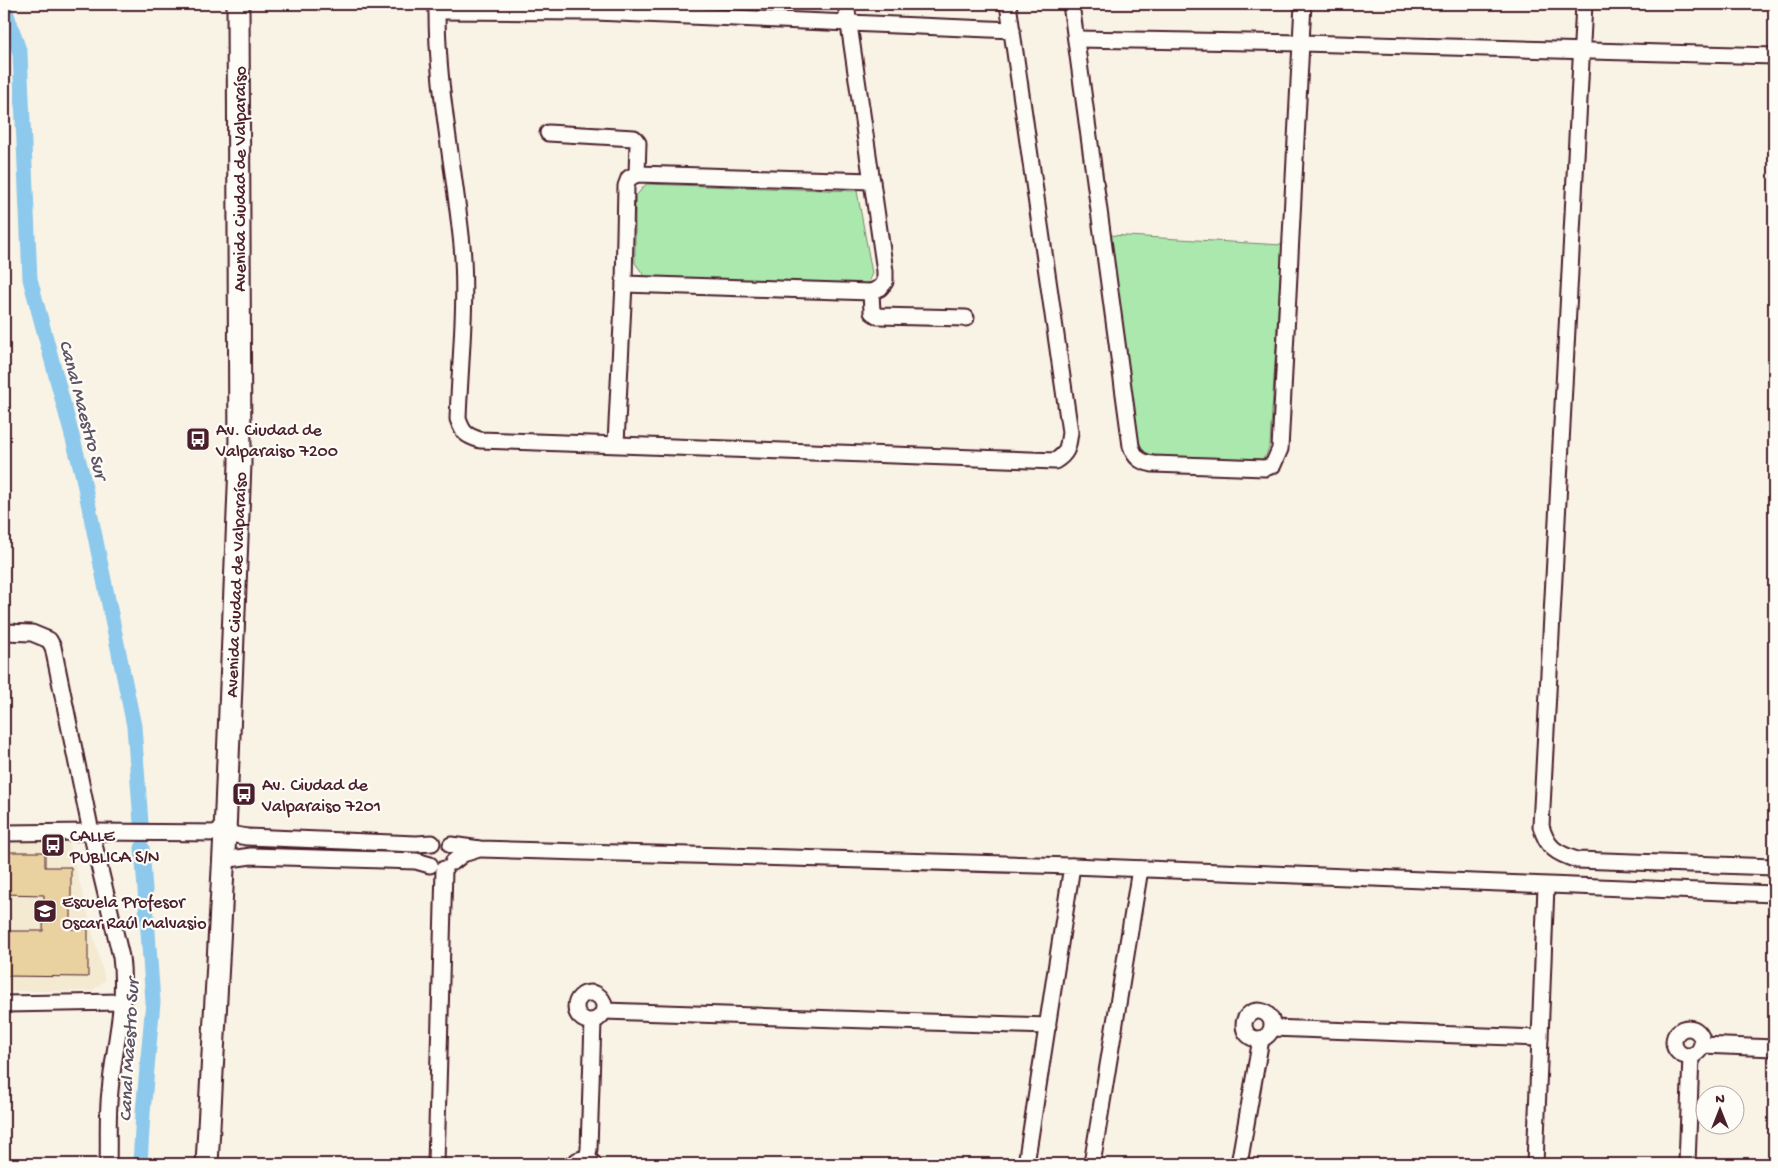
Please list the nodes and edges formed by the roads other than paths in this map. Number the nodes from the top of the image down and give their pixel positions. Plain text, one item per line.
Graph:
1 (238, 4) edge
2 (846, 4) edge
3 (1008, 4) edge
4 (1071, 4) edge
5 (1303, 4) edge
6 (1584, 4) edge
7 (437, 7) edge
8 (595, 8) edge
9 (849, 22) junction
10 (1012, 30) junction
11 (1076, 39) junction
12 (1301, 43) junction
13 (1581, 50) junction
14 (1774, 56) edge
15 (548, 133) dead end
16 (637, 174) junction
17 (872, 181) junction
18 (624, 284) junction
19 (871, 292) junction
20 (966, 318) dead end
21 (616, 444) junction
22 (4, 632) edge
23 (91, 832) junction
24 (4, 833) edge
25 (225, 833) junction
26 (432, 843) junction
27 (451, 845) junction
28 (480, 849) junction
29 (223, 860) junction
30 (442, 865) junction
31 (1072, 866) junction
32 (1774, 867) edge
33 (1140, 869) junction
34 (1546, 886) junction
35 (1774, 894) edge
36 (122, 1002) junction
37 (4, 1004) edge
38 (1048, 1026) junction
39 (1540, 1038) junction
40 (1774, 1048) edge
41 (585, 1163) edge
42 (108, 1164) edge
43 (206, 1164) edge
44 (436, 1164) edge
45 (1026, 1164) edge
46 (1092, 1164) edge
47 (1239, 1164) edge
48 (1535, 1164) edge
49 (1687, 1164) edge

1 - 25 main road, Avenida Ciudad de Valparaíso
2 - 9 street
3 - 10 street
4 - 11 street
5 - 12 street
6 - 13 street
7 - 8 street
7 - 21 street
8 - 9 street
9 - 10 street
9 - 17 street
10 - 21 street
11 - 12 street
11 - 12 street
12 - 13 street
13 - 14 street
13 - 32 street
15 - 16 street
16 - 17 street
16 - 18 street
17 - 19 street
18 - 19 street
18 - 21 street
19 - 20 street
22 - 23 street
23 - 24 street
23 - 25 street
23 - 36 street
25 - 26 street
25 - 29 main road, Avenida Ciudad de Valparaíso
26 - 27 street
26 - 30 street
27 - 28 street
27 - 30 street
28 - 30 street
28 - 31 street
29 - 30 street
29 - 43 main road, Avenida Ciudad de Valparaíso
30 - 44 street
31 - 33 street
31 - 38 street
33 - 34 street
33 - 46 street
34 - 35 street
34 - 39 street
36 - 37 street
36 - 42 street
38 - 41 street
38 - 45 street
39 - 47 street
39 - 48 street
40 - 49 street

